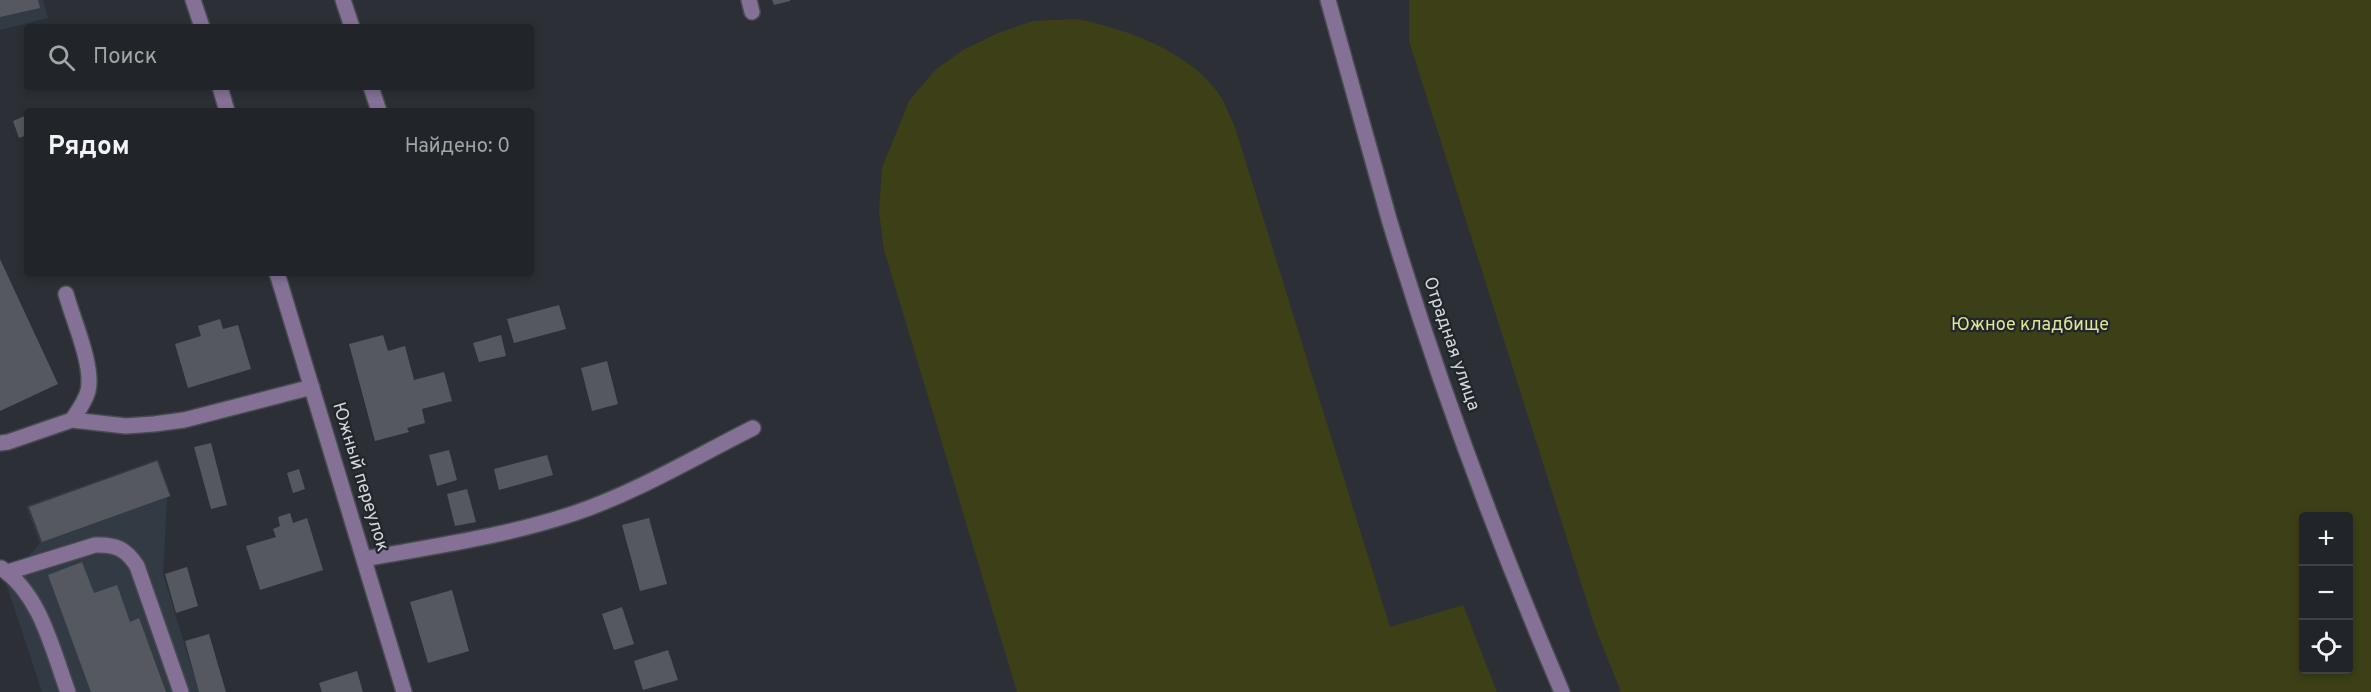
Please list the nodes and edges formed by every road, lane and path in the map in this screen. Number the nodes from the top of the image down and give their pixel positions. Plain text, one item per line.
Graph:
1 (194, 0) edge
2 (343, 0) edge
3 (1328, 0) edge
4 (201, 24) edge
5 (351, 24) edge
6 (221, 90) edge
7 (372, 90) edge
8 (226, 108) edge
9 (378, 108) edge
10 (278, 276) edge
11 (66, 294) dead end
12 (312, 387) junction
13 (72, 420) junction
14 (753, 428) dead end
15 (0, 443) edge
16 (364, 559) junction
17 (4, 570) edge
18 (68, 692) edge
19 (181, 692) edge
20 (404, 692) edge
21 (1562, 692) edge

1 - 4 street
2 - 5 street
3 - 21 street, Отрадная улица
6 - 8 street
7 - 9 street
10 - 12 street, Южный переулок
11 - 13 street
12 - 13 street
12 - 16 street, Южный переулок
13 - 15 street
14 - 16 street
16 - 20 street, Южный переулок
17 - 18 street
17 - 19 street

